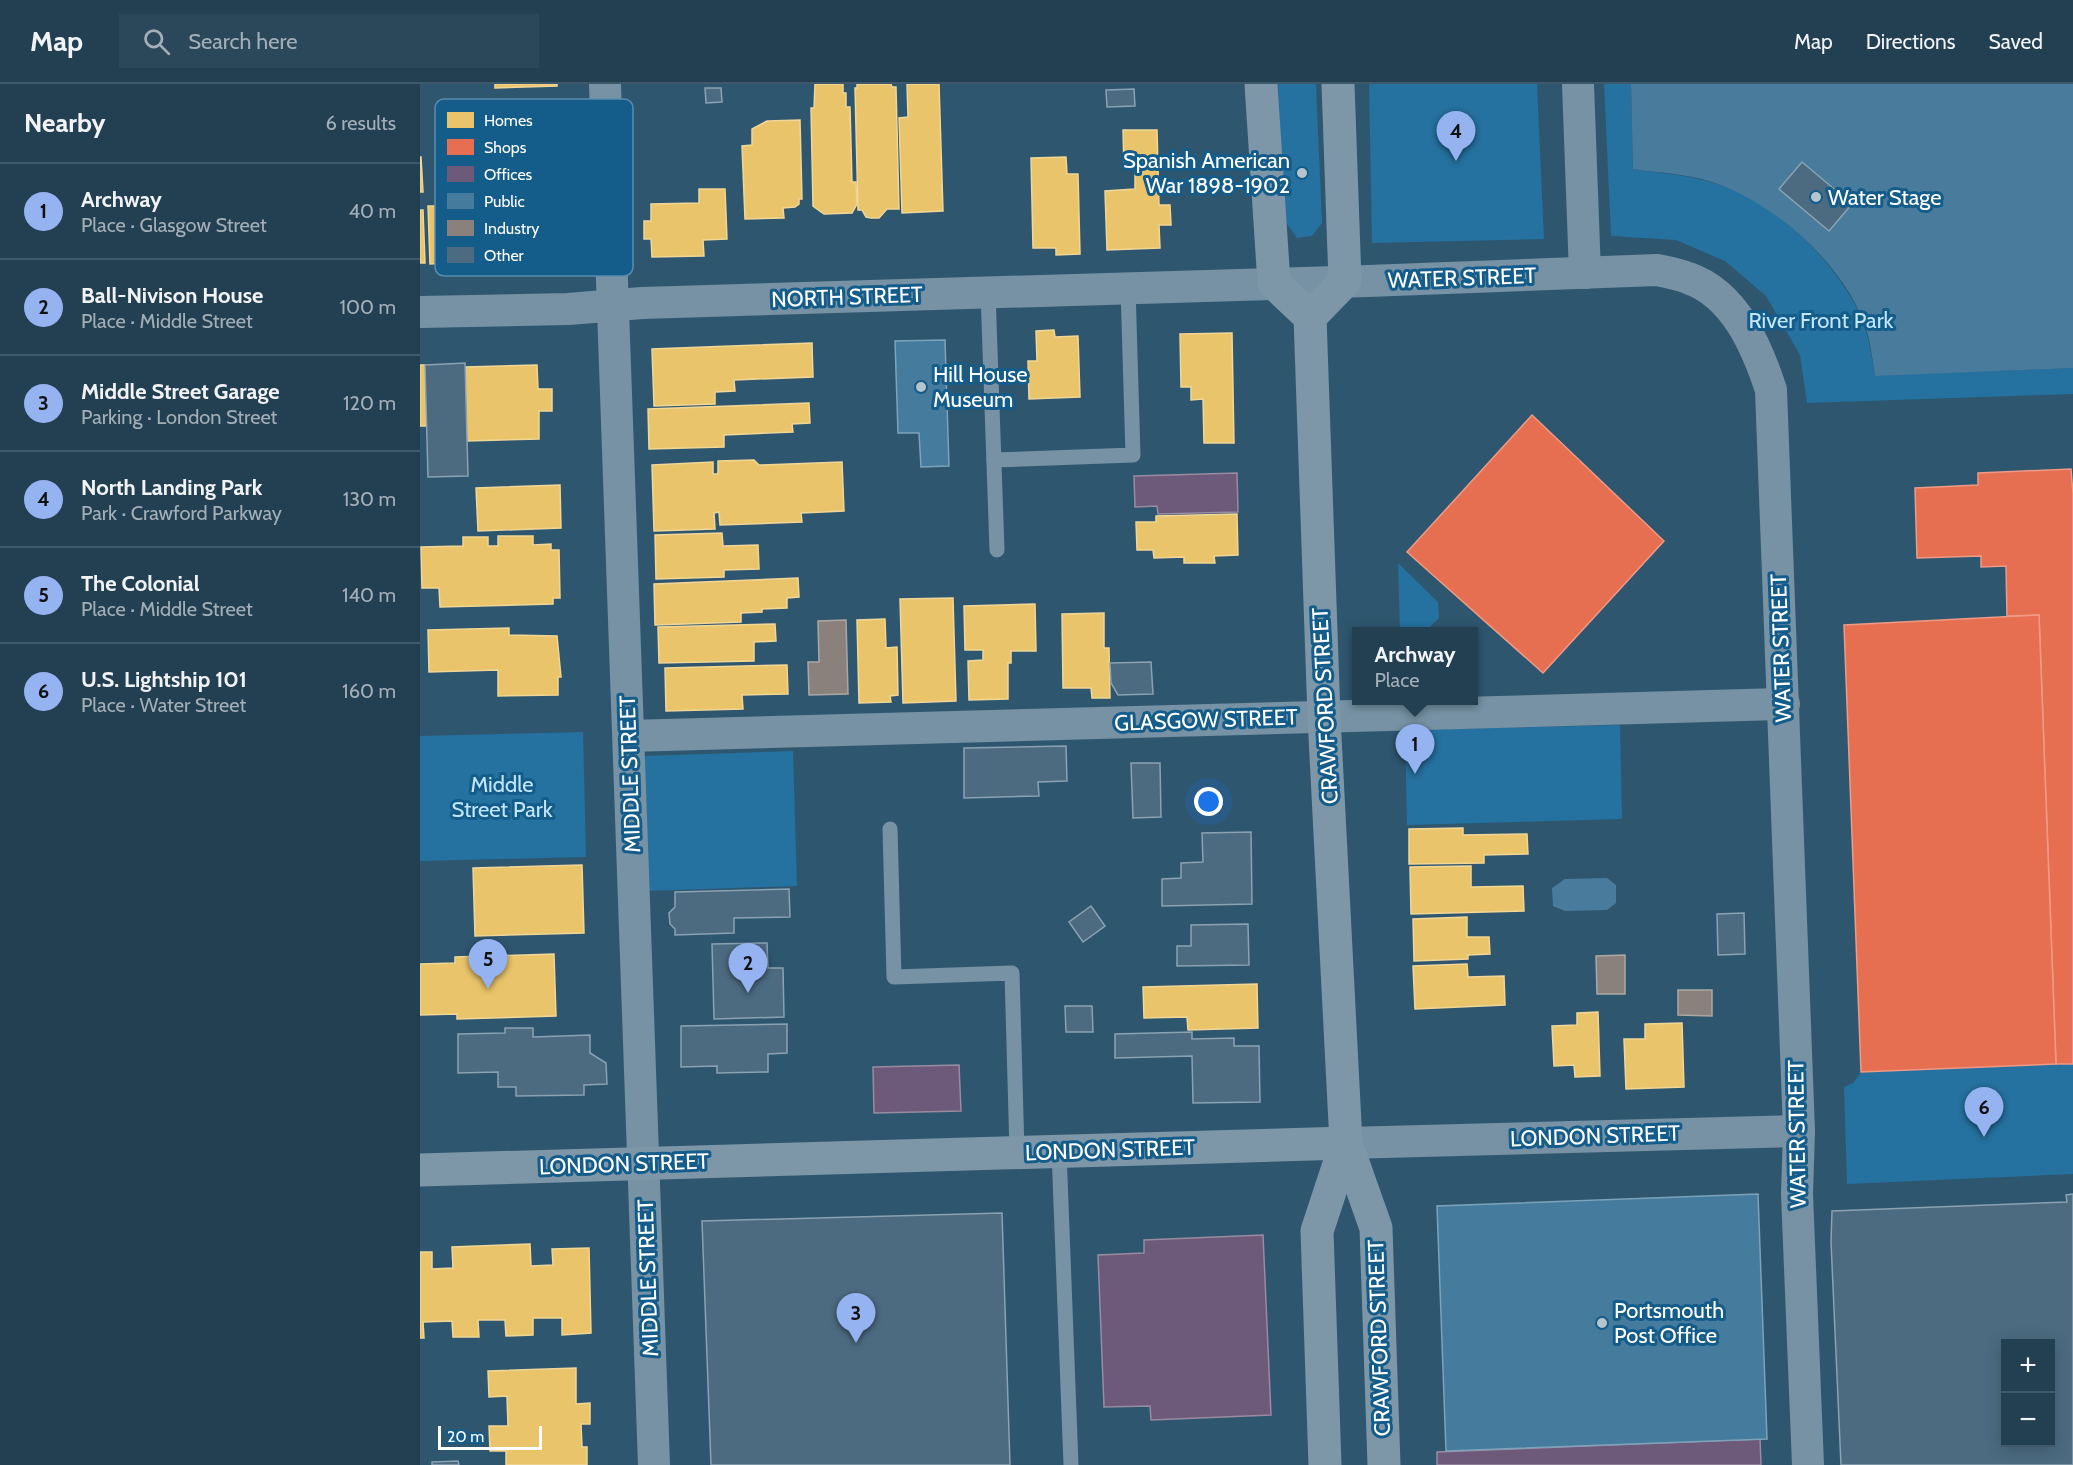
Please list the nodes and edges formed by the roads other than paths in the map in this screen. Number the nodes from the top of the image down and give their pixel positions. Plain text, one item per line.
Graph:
1 (605, 84) edge
2 (1261, 84) edge
3 (1338, 84) edge
4 (1578, 84) edge
5 (605, 99) edge
6 (1585, 273) junction
7 (611, 276) edge
8 (1345, 281) junction
9 (1274, 283) junction
10 (1128, 288) junction
11 (988, 292) junction
12 (612, 304) junction
13 (420, 312) edge
14 (1310, 317) junction
15 (994, 460) junction
16 (997, 550) dead end
17 (1784, 705) junction
18 (1324, 717) junction
19 (628, 736) junction
20 (890, 829) dead end
21 (1799, 1131) junction
22 (1346, 1143) junction
23 (1059, 1151) junction
24 (1017, 1152) junction
25 (644, 1163) junction
26 (420, 1170) edge
27 (654, 1465) edge
28 (1071, 1465) edge
29 (1325, 1465) edge
30 (1384, 1465) edge
31 (1808, 1465) edge

1 - 5 street, MIDDLE STREET
2 - 9 main road
3 - 8 main road
4 - 6 street
6 - 8 street, WATER STREET
6 - 17 street, WATER STREET
7 - 12 street, MIDDLE STREET
8 - 9 street, WATER STREET
8 - 14 main road
9 - 10 street, NORTH STREET
9 - 14 main road
10 - 11 street, NORTH STREET
10 - 15 lane
11 - 12 street, NORTH STREET
11 - 15 lane
12 - 13 street, NORTH STREET
12 - 19 street, MIDDLE STREET
14 - 18 main road, CRAWFORD STREET
15 - 16 lane
17 - 18 street, GLASGOW STREET
17 - 21 street, WATER STREET
18 - 19 street, GLASGOW STREET
18 - 22 main road, CRAWFORD STREET
19 - 25 street, MIDDLE STREET
20 - 24 lane
21 - 22 street, LONDON STREET
21 - 31 street, WATER STREET
22 - 23 main road, LONDON STREET
22 - 29 main road, CRAWFORD STREET
22 - 30 main road, CRAWFORD STREET
23 - 24 main road, LONDON STREET
23 - 28 lane
24 - 25 main road, LONDON STREET
25 - 26 main road, LONDON STREET
25 - 27 street, MIDDLE STREET

